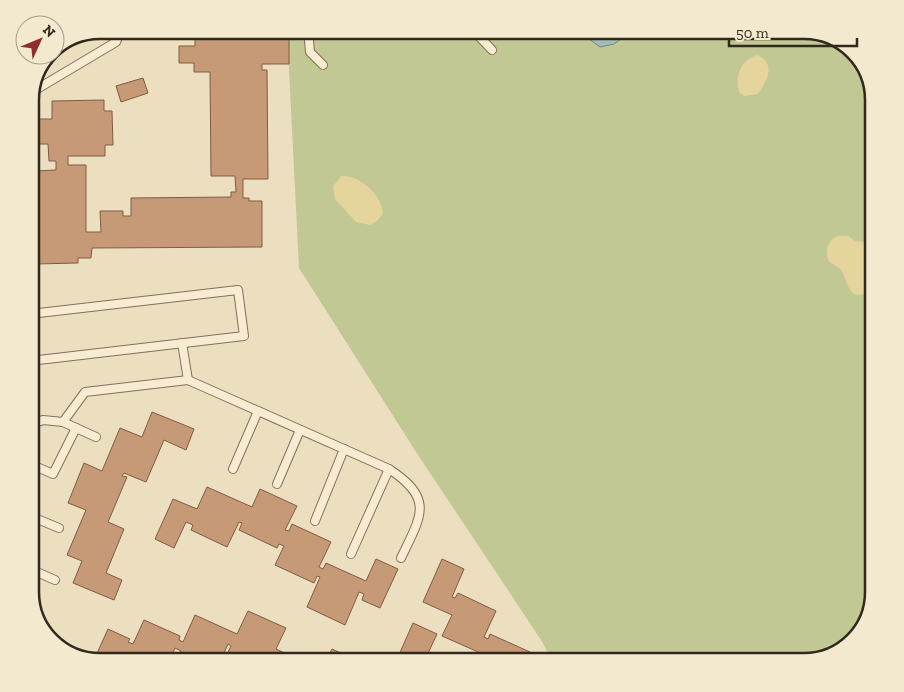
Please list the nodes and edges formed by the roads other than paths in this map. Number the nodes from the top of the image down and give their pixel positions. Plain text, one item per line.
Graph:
1 (117, 39) edge
2 (309, 39) edge
3 (482, 39) edge
4 (492, 50) dead end
5 (323, 65) dead end
6 (41, 87) edge
7 (39, 313) edge
8 (182, 343) junction
9 (39, 360) edge
10 (188, 380) junction
11 (258, 411) junction
12 (39, 422) edge
13 (63, 422) junction
14 (76, 428) junction
15 (300, 430) junction
16 (96, 437) dead end
17 (344, 449) junction
18 (39, 468) edge
19 (233, 469) dead end
20 (389, 469) junction
21 (277, 484) dead end
22 (39, 520) edge
23 (315, 521) dead end
24 (59, 528) dead end
25 (351, 554) dead end
26 (401, 558) dead end
27 (39, 574) edge
28 (55, 580) dead end

1 - 6 lane
2 - 5 lane
3 - 4 lane
7 - 8 lane
8 - 9 lane
8 - 10 lane
10 - 11 lane
10 - 13 lane
11 - 15 lane
11 - 19 lane
12 - 13 lane
13 - 14 lane
14 - 16 lane
14 - 18 lane
15 - 17 lane
15 - 21 lane
17 - 20 lane
17 - 23 lane
20 - 25 lane
20 - 26 lane
22 - 24 lane
27 - 28 lane

